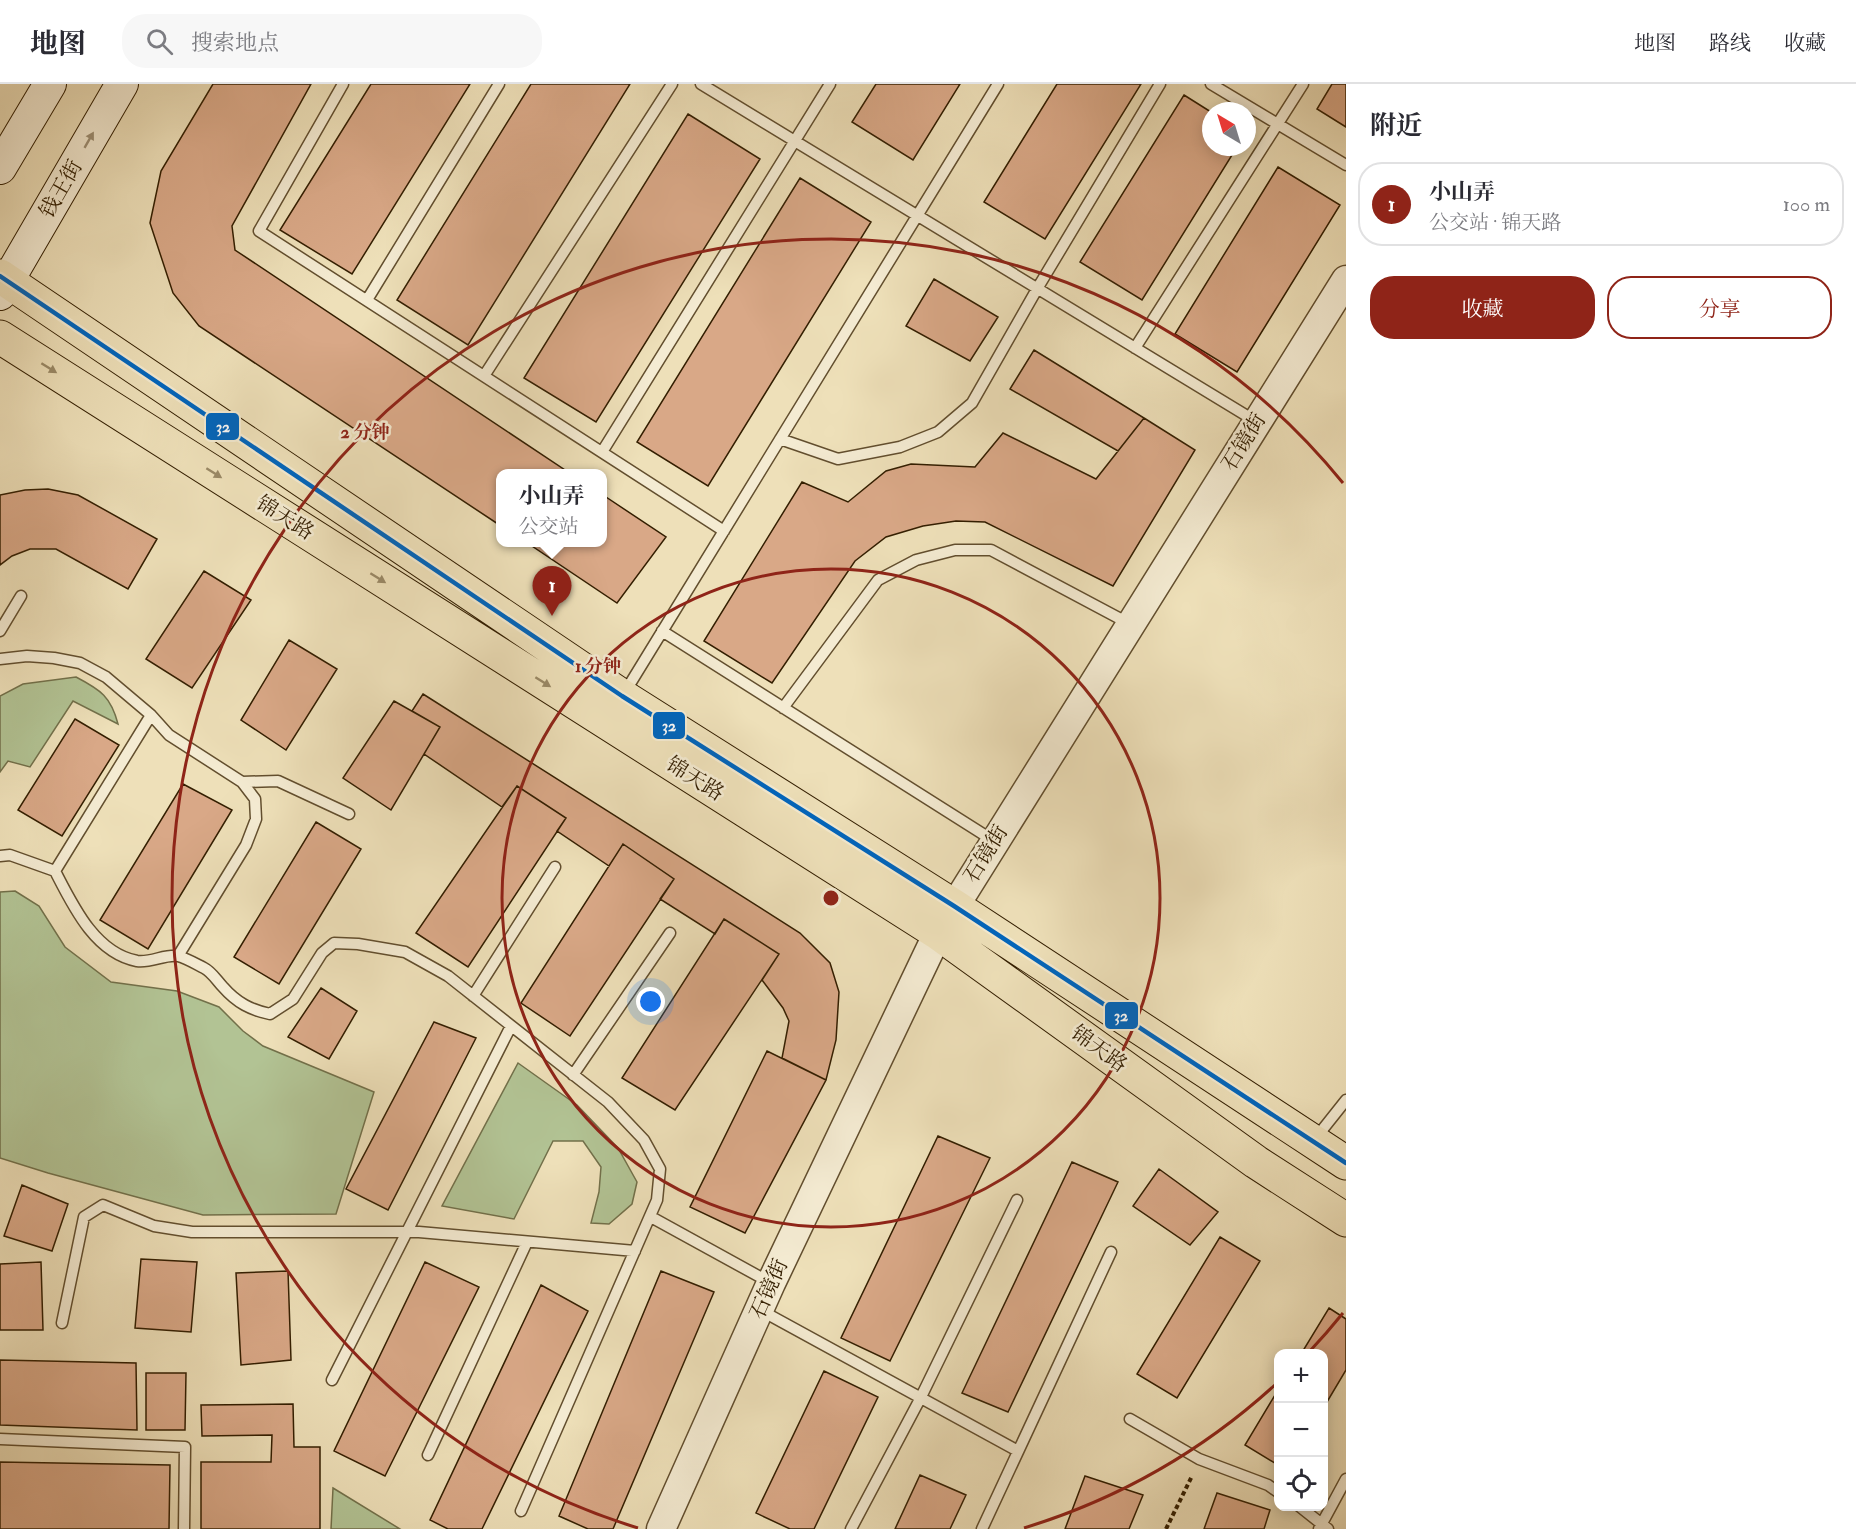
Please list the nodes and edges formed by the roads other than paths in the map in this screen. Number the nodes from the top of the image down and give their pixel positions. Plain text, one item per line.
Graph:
1 (50, 84) edge
2 (122, 84) edge
3 (343, 84) edge
4 (499, 84) edge
5 (672, 84) edge
6 (701, 84) edge
7 (830, 84) edge
8 (998, 84) edge
9 (1160, 84) edge
10 (1211, 84) edge
11 (1303, 84) edge
12 (1278, 124) junction
13 (795, 141) junction
14 (1346, 165) edge
15 (0, 168) edge
16 (917, 216) junction
17 (1346, 280) edge
18 (2, 284) edge
19 (1037, 289) junction
20 (367, 300) junction
21 (0, 337) edge
22 (1135, 348) junction
23 (484, 376) junction
24 (1257, 422) junction
25 (780, 439) junction
26 (602, 452) junction
27 (724, 531) junction
28 (21, 596) dead end
29 (1130, 624) junction
30 (0, 631) edge
31 (662, 631) junction
32 (0, 659) edge
33 (622, 696) junction
34 (783, 708) junction
35 (151, 715) junction
36 (242, 782) junction
37 (349, 814) dead end
38 (994, 842) junction
39 (0, 856) edge
40 (555, 867) dead end
41 (55, 872) junction
42 (946, 920) junction
43 (670, 933) dead end
44 (178, 956) junction
45 (473, 996) junction
46 (511, 1026) junction
47 (573, 1075) junction
48 (1346, 1100) edge
49 (1313, 1142) junction
50 (1346, 1163) edge
51 (1017, 1200) dead end
52 (651, 1217) junction
53 (1346, 1220) edge
54 (405, 1232) junction
55 (527, 1242) junction
56 (635, 1251) junction
57 (1111, 1252) dead end
58 (771, 1283) junction
59 (759, 1310) junction
60 (62, 1323) dead end
61 (332, 1380) dead end
62 (920, 1399) junction
63 (1130, 1419) dead end
64 (0, 1439) edge
65 (1018, 1451) junction
66 (428, 1455) dead end
67 (1346, 1479) edge
68 (1274, 1489) edge
69 (521, 1511) dead end
70 (1304, 1511) edge
71 (1322, 1528) edge
72 (184, 1529) edge
73 (661, 1529) edge
74 (851, 1529) edge
75 (982, 1529) edge

1 - 15 main road
18 -> 2 main road, 钱王街
3 - 20 lane
4 - 20 lane
5 - 23 lane
6 - 13 lane
7 - 13 lane
8 - 16 lane
9 - 19 lane
10 - 12 lane
11 - 12 lane
12 - 14 lane
12 - 22 lane
13 - 16 lane
13 - 26 lane
16 - 19 lane
16 - 25 lane
17 - 24 street, 石镜街
18 - 33 main road, 锦天路
19 - 22 lane
19 - 25 lane
20 - 23 lane
21 -> 42 main road, 锦天路
22 - 24 lane
23 - 26 lane
24 - 29 street, 石镜街
25 - 27 lane
26 - 27 lane
27 - 31 lane
28 - 30 lane
29 - 34 lane
29 - 38 street, 石镜街
31 - 33 lane
31 - 34 lane
32 - 35 lane
33 - 42 main road, 锦天路
34 - 38 lane
35 - 36 lane
35 - 41 lane
36 - 37 lane
36 - 44 lane
38 - 42 street, 石镜街
39 - 41 lane
40 - 45 lane
41 - 44 lane
42 - 49 main road, 锦天路
42 - 53 main road, 锦天路
42 - 58 street, 石镜街
43 - 47 lane
44 - 45 lane
45 - 46 lane
46 - 47 lane
46 - 54 lane
47 - 52 lane
48 - 49 lane
49 - 50 main road, 锦天路
51 - 62 lane
52 - 56 lane
52 - 58 lane
54 - 55 lane
54 - 60 lane
54 - 61 lane
55 - 56 lane
55 - 66 lane
56 - 69 lane
57 - 65 lane
58 - 59 street, 石镜街
59 - 62 lane
59 - 73 street, 石镜街
62 - 65 lane
62 - 74 lane
63 - 68 lane
64 - 72 lane
65 - 75 lane
67 - 71 lane
70 - 71 lane

